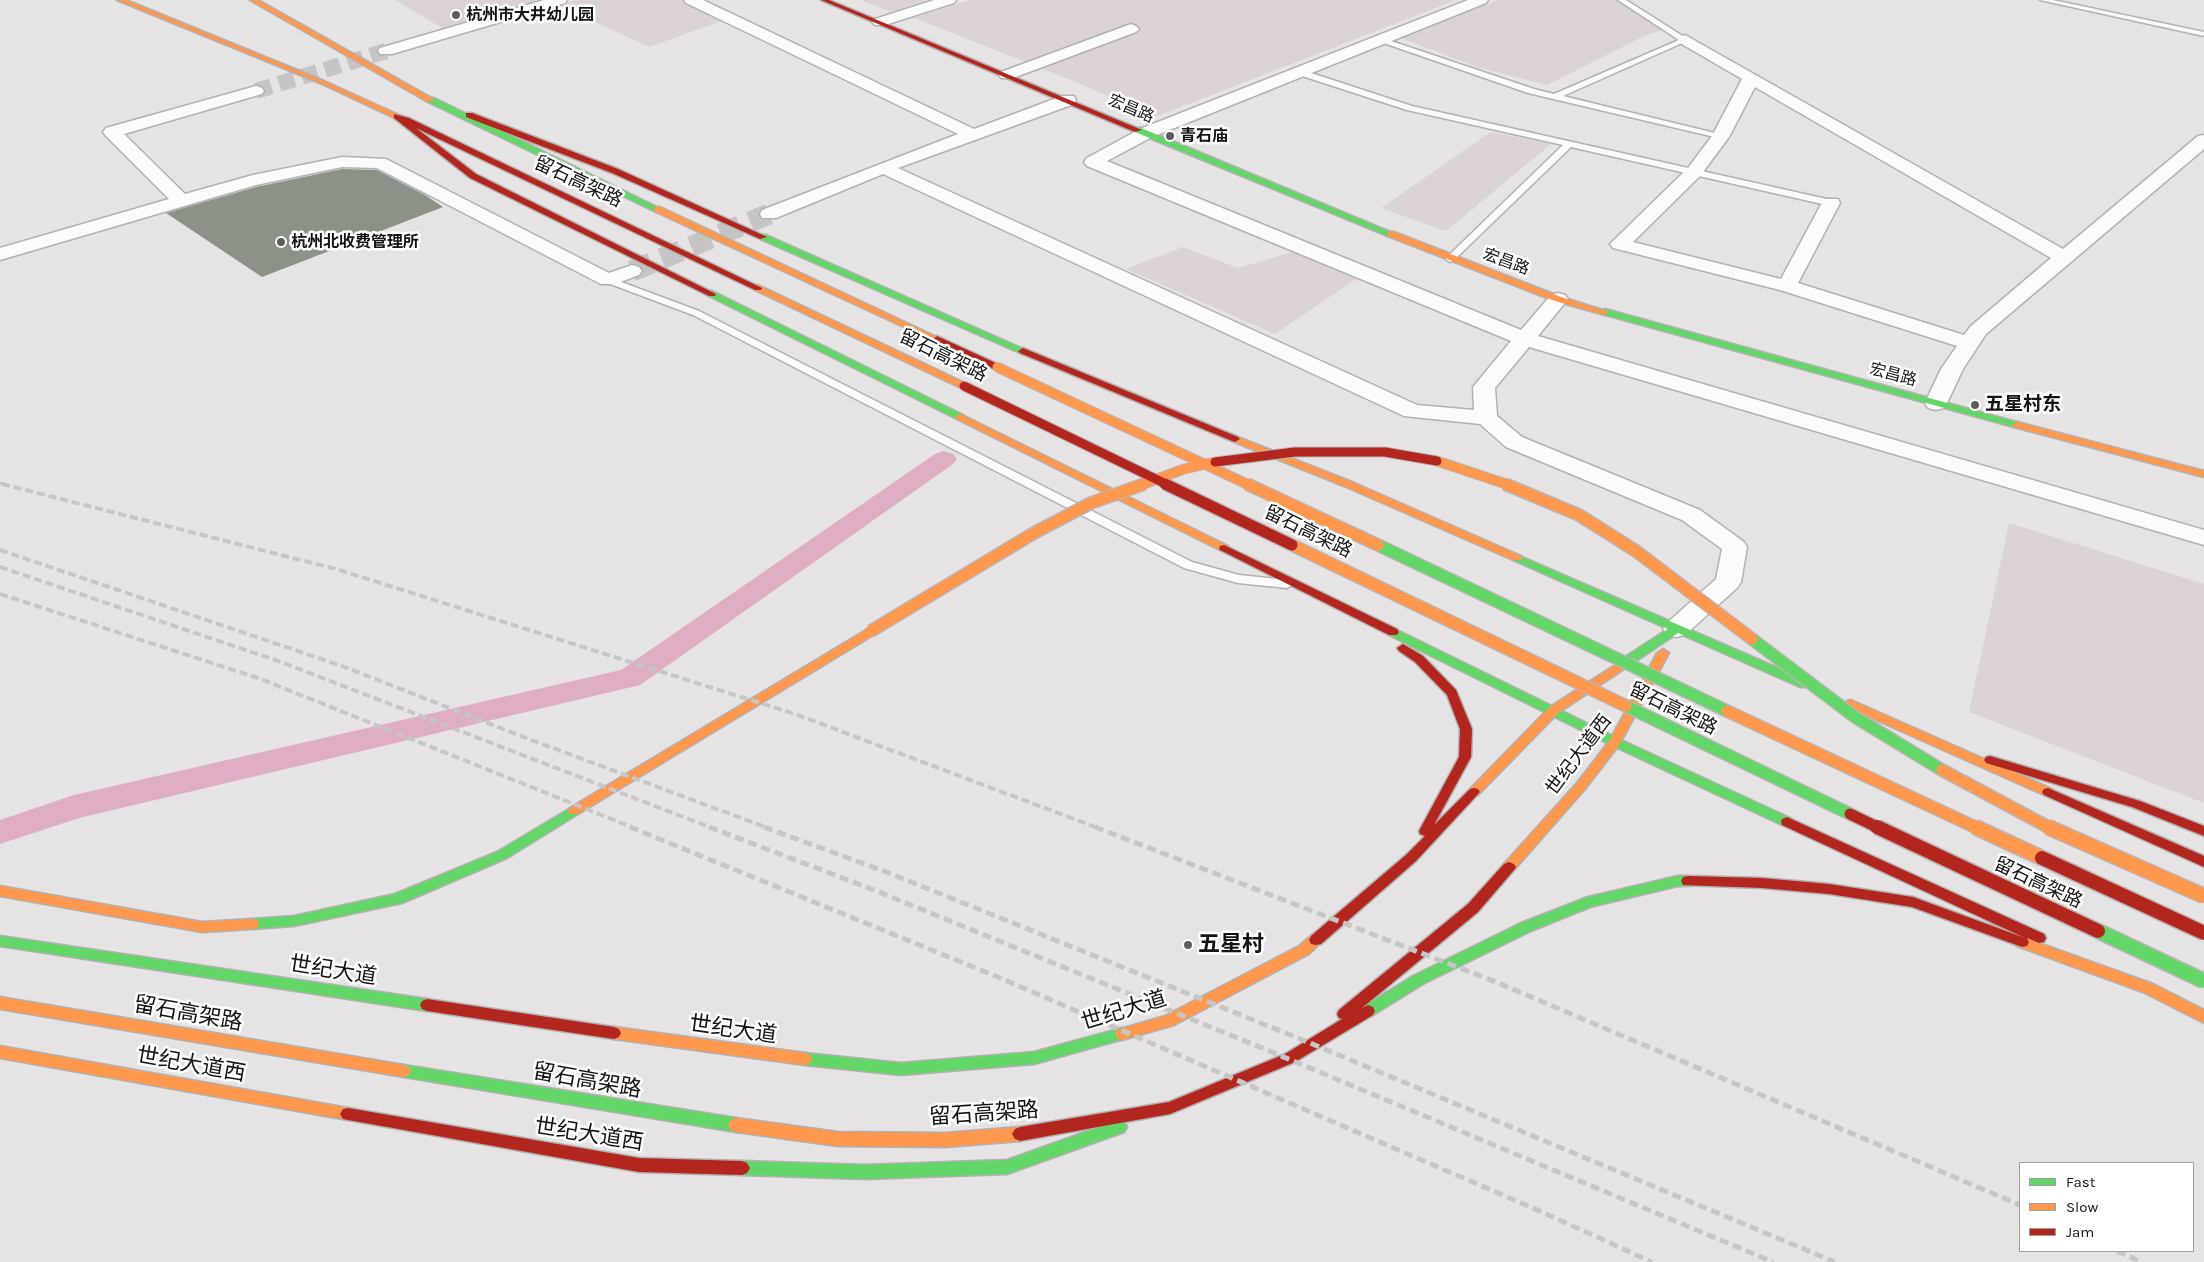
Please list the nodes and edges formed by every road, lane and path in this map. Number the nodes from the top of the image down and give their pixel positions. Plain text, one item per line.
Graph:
1 (120, 0) edge
2 (253, 0) edge
3 (560, 0) edge
4 (691, 0) edge
5 (824, 0) edge
6 (948, 0) edge
7 (1480, 0) edge
8 (1621, 0) edge
9 (2043, 0) edge
10 (880, 22) junction
11 (1131, 29) dead end
12 (2204, 34) edge
13 (1379, 40) junction
14 (1685, 40) junction
15 (386, 51) tunnel mouth
16 (1299, 72) junction
17 (1008, 75) junction
18 (1751, 78) junction
19 (256, 91) tunnel mouth
20 (1555, 97) junction
21 (1068, 100) junction
22 (438, 102) junction
23 (397, 116) junction
24 (1146, 133) junction
25 (973, 135) junction
26 (1720, 137) junction
27 (2204, 140) edge
28 (1569, 144) junction
29 (883, 168) junction
30 (1694, 172) junction
31 (181, 201) junction
32 (1830, 203) joint
33 (770, 214) tunnel mouth
34 (0, 254) edge
35 (2063, 257) junction
36 (1450, 260) junction
37 (632, 270) tunnel mouth
38 (608, 280) junction
39 (1787, 286) junction
40 (1558, 299) junction
41 (1524, 339) junction
42 (1969, 343) junction
43 (1936, 403) junction
44 (1486, 418) junction
45 (2204, 474) edge
46 (2204, 538) edge
47 (1302, 586) junction
48 (1337, 603) junction
49 (1680, 631) junction
50 (1554, 710) junction
51 (1615, 742) junction
52 (1952, 748) junction
53 (2204, 831) edge
54 (1411, 858) junction
55 (2204, 862) edge
56 (0, 892) edge
57 (2204, 896) edge
58 (2204, 933) edge
59 (0, 941) edge
60 (2204, 981) edge
61 (2148, 988) junction
62 (0, 1003) edge
63 (2204, 1017) edge
64 (0, 1052) edge
65 (1290, 1058) junction
66 (1170, 1108) junction

1 - 23 main road
2 - 22 main road
3 - 15 street
4 - 25 street
5 - 10 main road, 宏昌路
6 - 10 street
7 - 13 street
8 - 14 lane
9 - 12 lane
10 - 17 main road, 宏昌路
11 - 17 street
13 - 16 street
13 - 20 lane
14 - 18 street
14 - 20 lane
16 - 24 street
16 - 28 lane
17 - 21 main road, 宏昌路
18 - 26 street
18 - 35 street
19 - 31 street
20 - 26 lane
21 - 24 main road, 宏昌路
21 - 25 street
22 - 49 main road
22 - 58 main road, 留石高架路, bridge
23 - 47 main road
23 - 60 main road, 留石高架路, bridge
24 - 36 main road, 宏昌路
24 - 41 street
25 - 29 street
26 - 30 street
27 - 35 street
28 - 30 lane
28 - 36 lane
29 - 33 street
29 - 44 street
30 - 32 lane
30 - 39 street
31 - 34 street
31 - 38 street
32 - 39 street
35 - 42 street
36 - 40 main road, 宏昌路
37 - 38 street
38 - 47 lane
39 - 42 street
40 - 41 street
40 - 43 main road, 宏昌路
41 - 44 street
41 - 46 street
42 - 43 street
43 - 45 main road, 宏昌路
44 - 49 street
47 - 48 main road
48 - 50 main road
48 - 54 main road
49 - 50 main road, 世纪大道西
49 - 51 main road, 世纪大道西
49 - 52 main road
50 - 51 main road
50 - 54 main road, 世纪大道西
51 - 61 main road
51 - 65 main road, 世纪大道西
52 - 53 main road
52 - 55 main road
54 - 59 main road, 世纪大道
56 - 57 main road, bridge
61 - 63 main road
61 - 65 main road
62 - 66 main road, 留石高架路
64 - 66 main road, 世纪大道西
65 - 66 main road

